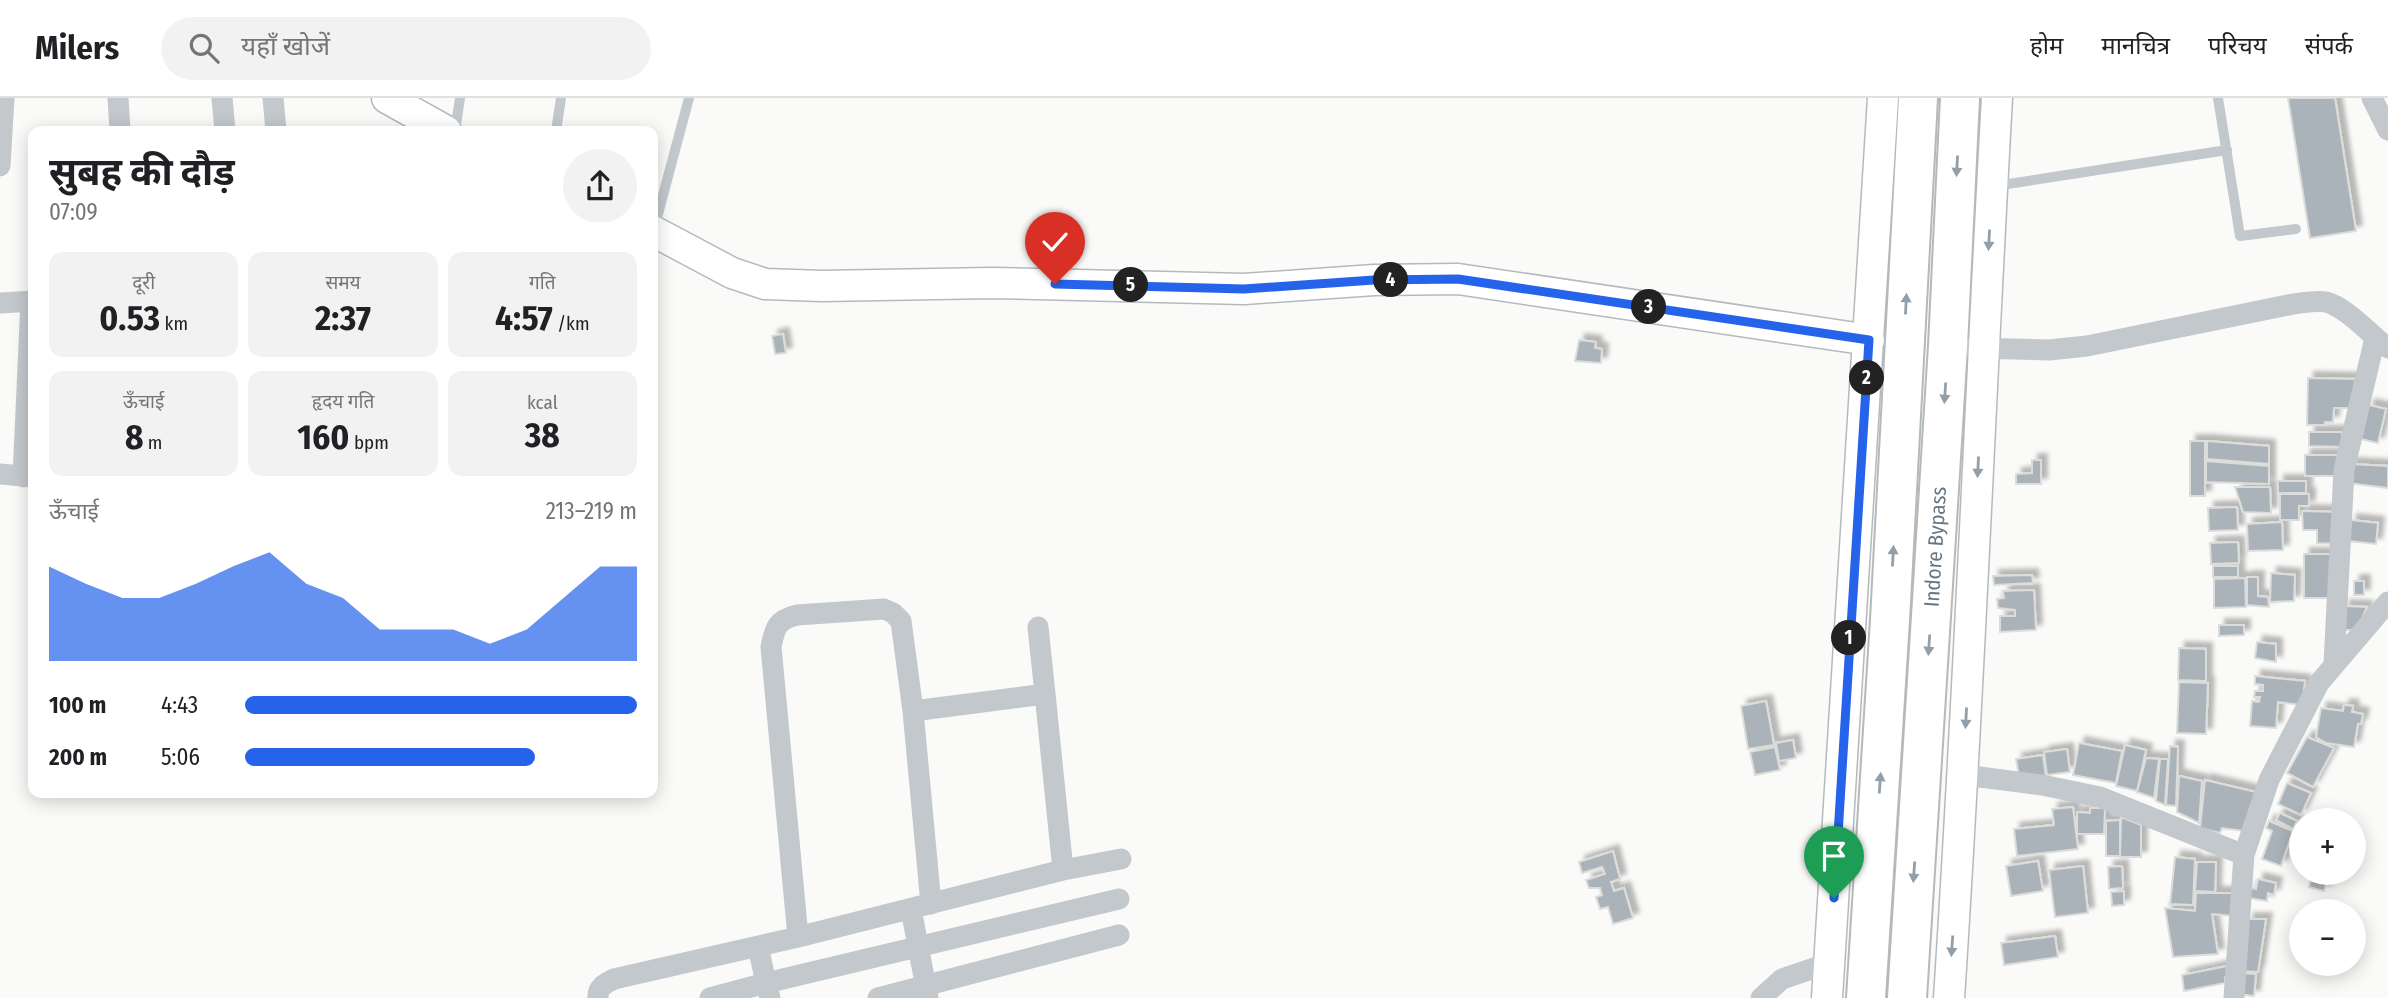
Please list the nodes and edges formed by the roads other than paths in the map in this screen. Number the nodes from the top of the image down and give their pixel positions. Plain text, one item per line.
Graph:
1 (4, 98) edge
2 (118, 98) edge
3 (222, 98) edge
4 (274, 98) edge
5 (387, 98) edge
6 (460, 98) edge
7 (561, 98) edge
8 (689, 98) edge
9 (1883, 98) edge
10 (1918, 98) edge
11 (1961, 98) edge
12 (1997, 98) edge
13 (2218, 98) edge
14 (2372, 98) edge
15 (121, 126) edge
16 (225, 126) edge
17 (276, 126) edge
18 (437, 126) edge
19 (456, 126) edge
20 (557, 126) edge
21 (2388, 130) edge
22 (2227, 150) junction
23 (0, 166) edge
24 (1992, 186) junction
25 (658, 213) edge
26 (2296, 229) dead end
27 (658, 234) edge
28 (28, 301) edge
29 (0, 303) edge
30 (1869, 340) junction
31 (2381, 343) edge
32 (1965, 348) junction
33 (0, 474) edge
34 (28, 477) edge
35 (2388, 602) edge
36 (1038, 627) dead end
37 (2334, 664) junction
38 (1045, 694) junction
39 (913, 711) junction
40 (1964, 775) junction
41 (2244, 855) junction
42 (1121, 859) dead end
43 (1063, 870) junction
44 (1119, 899) dead end
45 (921, 907) junction
46 (1119, 935) dead end
47 (798, 937) junction
48 (758, 946) junction
49 (917, 947) junction
50 (1829, 963) junction
51 (768, 991) edge
52 (927, 992) edge
53 (598, 998) edge
54 (710, 998) edge
55 (878, 998) edge
56 (1761, 998) edge
57 (1827, 998) edge
58 (1866, 998) edge
59 (1907, 998) edge
60 (1949, 998) edge
61 (2234, 998) edge

1 - 23 street
2 - 15 street
3 - 16 street
4 - 17 street
5 - 18 street
6 - 19 lane
7 - 20 lane
8 - 25 lane
9 - 30 street
58 -> 10 highway, Indore Bypass
11 -> 32 highway, Indore Bypass
12 - 24 street
13 - 22 lane
14 - 21 street
22 - 24 lane
22 - 26 lane
24 -> 32 street
27 - 30 street
28 - 29 street
30 - 50 street
31 - 32 street
31 - 37 street
32 -> 40 street
32 -> 59 highway, Indore Bypass
33 - 34 street
35 - 37 street
36 - 38 street
37 - 41 street
38 - 39 street
38 - 43 street
39 - 45 street
39 - 47 street
40 - 41 street
40 -> 60 street
41 - 61 street
42 - 43 street
43 - 45 street
44 - 49 street
45 - 47 street
45 - 49 street
46 - 52 street
47 - 48 street
48 - 51 street
48 - 53 street
49 - 51 street
49 - 52 street
50 - 56 street
50 - 57 street
51 - 54 street
52 - 55 street

